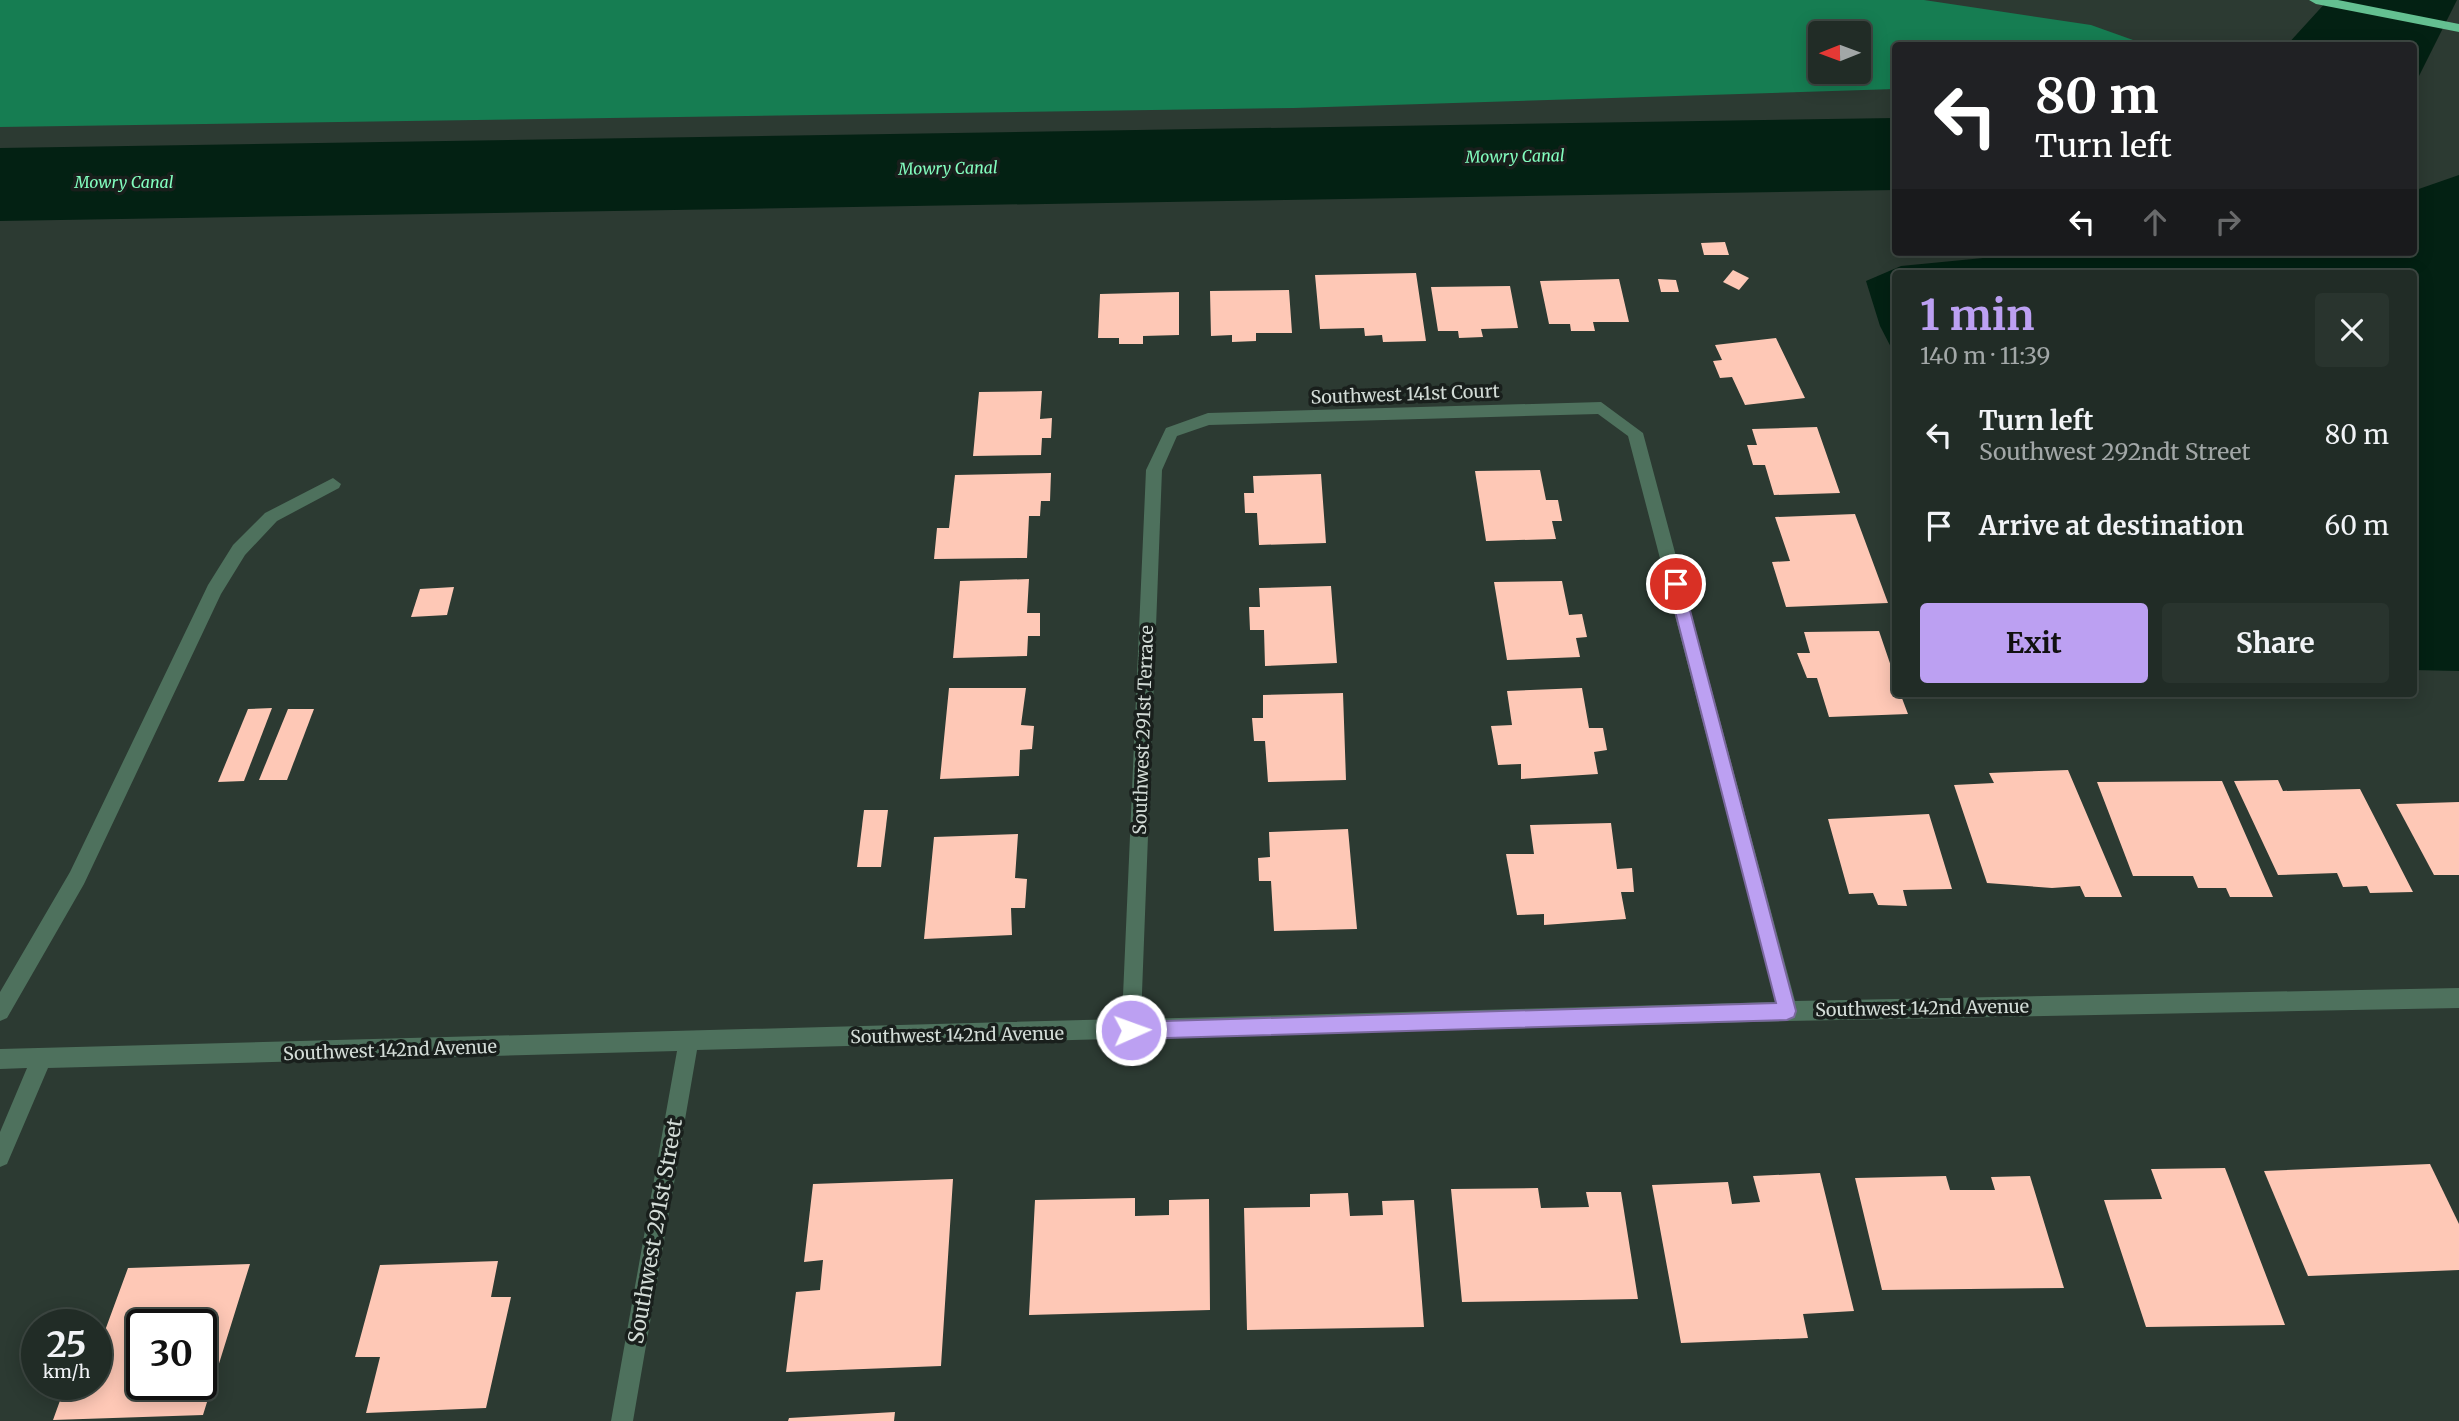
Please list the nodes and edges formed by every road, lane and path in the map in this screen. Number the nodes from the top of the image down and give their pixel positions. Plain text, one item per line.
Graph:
1 (2318, 0) edge
2 (2459, 29) edge
3 (1171, 432) joint
4 (333, 484) dead end
5 (2459, 998) edge
6 (0, 1011) edge
7 (1787, 1011) junction
8 (1131, 1030) junction
9 (689, 1041) junction
10 (0, 1059) edge
11 (41, 1060) junction
12 (0, 1157) edge
13 (622, 1421) edge

1 - 2 highway
3 - 7 street, Southwest 141st Court
3 - 8 street, Southwest 291st Terrace
4 - 6 street
5 - 7 street, Southwest 142nd Avenue
7 - 8 street, Southwest 142nd Avenue
8 - 9 street, Southwest 142nd Avenue
9 - 11 street, Southwest 142nd Avenue
9 - 13 street, Southwest 291st Street
10 - 11 street, Southwest 142nd Avenue
11 - 12 street

